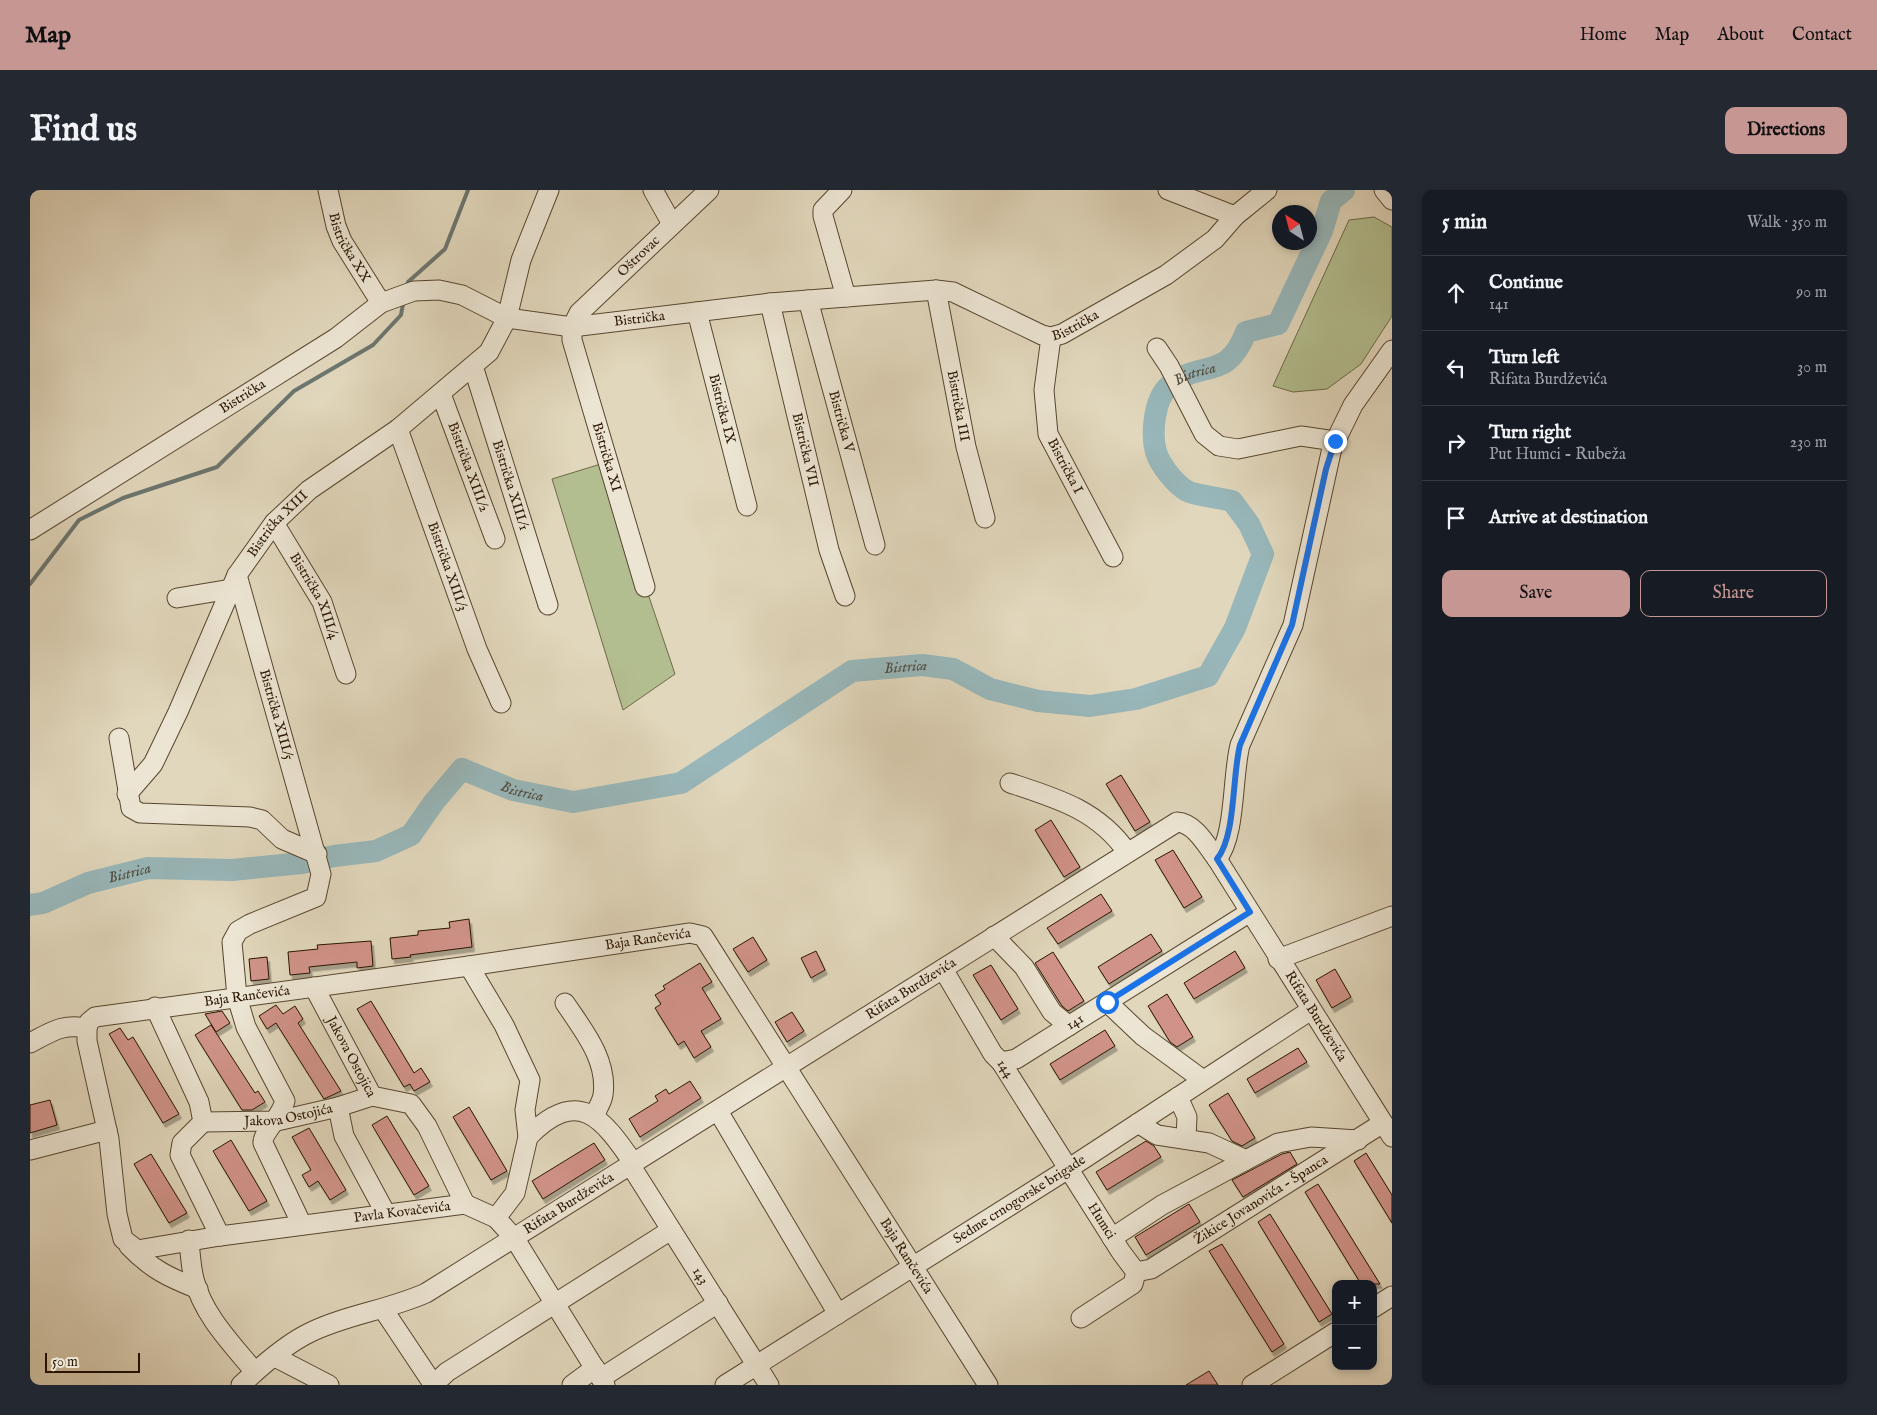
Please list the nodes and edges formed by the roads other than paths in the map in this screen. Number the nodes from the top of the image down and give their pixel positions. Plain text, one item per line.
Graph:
1 (328, 190) edge
2 (549, 190) edge
3 (653, 190) edge
4 (709, 190) edge
5 (842, 190) edge
6 (1168, 190) edge
7 (1266, 190) edge
8 (1235, 216) junction
9 (672, 224) junction
10 (936, 290) junction
11 (846, 297) junction
12 (808, 300) junction
13 (381, 302) junction
14 (770, 303) junction
15 (697, 312) junction
16 (507, 318) junction
17 (572, 328) junction
18 (1051, 337) junction
19 (1157, 348) dead end
20 (1392, 350) edge
21 (473, 366) junction
22 (441, 394) junction
23 (398, 429) junction
24 (1335, 441) junction
25 (747, 506) dead end
26 (986, 518) dead end
27 (274, 523) junction
28 (30, 530) edge
29 (495, 539) dead end
30 (875, 545) dead end
31 (1113, 557) dead end
32 (234, 582) junction
33 (645, 587) dead end
34 (845, 596) dead end
35 (177, 598) dead end
36 (548, 605) dead end
37 (346, 674) dead end
38 (501, 703) dead end
39 (119, 738) dead end
40 (1010, 783) dead end
41 (127, 794) junction
42 (1126, 852) junction
43 (317, 854) junction
44 (1217, 859) junction
45 (1250, 912) junction
46 (1392, 916) edge
47 (994, 936) junction
48 (1278, 959) junction
49 (469, 966) junction
50 (943, 968) junction
51 (314, 987) junction
52 (237, 996) junction
53 (1107, 1002) junction
54 (565, 1003) dead end
55 (155, 1007) junction
56 (1311, 1010) junction
57 (91, 1022) junction
58 (1069, 1026) junction
59 (30, 1043) edge
60 (1001, 1062) junction
61 (788, 1067) junction
62 (1203, 1080) junction
63 (372, 1096) junction
64 (1178, 1096) junction
65 (338, 1107) junction
66 (718, 1111) junction
67 (594, 1116) junction
68 (276, 1121) junction
69 (202, 1122) junction
70 (1138, 1123) junction
71 (107, 1130) junction
72 (1388, 1130) edge
73 (528, 1137) junction
74 (1186, 1138) junction
75 (1358, 1140) junction
76 (30, 1150) edge
77 (1246, 1160) junction
78 (632, 1165) junction
79 (1068, 1168) junction
80 (465, 1204) junction
81 (386, 1214) junction
82 (496, 1218) junction
83 (302, 1225) junction
84 (671, 1230) junction
85 (220, 1236) junction
86 (1112, 1238) junction
87 (515, 1239) junction
88 (189, 1240) junction
89 (133, 1248) junction
90 (913, 1266) junction
91 (1136, 1272) junction
92 (198, 1289) junction
93 (1392, 1296) edge
94 (718, 1303) junction
95 (555, 1304) junction
96 (1377, 1305) edge
97 (383, 1309) junction
98 (838, 1314) junction
99 (1081, 1318) dead end
100 (1332, 1335) edge
101 (276, 1357) junction
102 (757, 1366) junction
103 (255, 1372) junction
104 (600, 1377) edge
105 (985, 1384) edge
106 (242, 1385) edge
107 (328, 1385) edge
108 (433, 1385) edge
109 (572, 1385) edge
110 (724, 1385) edge
111 (769, 1385) edge
112 (1252, 1385) edge

1 - 13 street, Bistrička XX
2 - 16 street, Bistrička XIII
3 - 9 street
4 - 9 street, Oštrovac
5 - 11 street
6 - 8 street
7 - 8 street, Bistrička
8 - 18 street, Bistrička
9 - 17 street, Oštrovac
10 - 11 street, Bistrička
10 - 18 street, Bistrička
10 - 26 street, Bistrička III
11 - 12 street, Bistrička
12 - 14 street, Bistrička
12 - 30 street, Bistrička V
13 - 16 street, Bistrička
13 - 28 street, Bistrička
14 - 15 street, Bistrička
14 - 34 street, Bistrička VII
15 - 17 street, Bistrička
15 - 25 street, Bistrička IX
16 - 17 street, Bistrička
16 - 21 street, Bistrička XIII
17 - 33 street, Bistrička XI
18 - 31 street, Bistrička I
19 - 24 street
20 - 24 street
21 - 22 street, Bistrička XIII
21 - 36 street, Bistrička XIII/1
22 - 23 street, Bistrička XIII
22 - 29 street, Bistrička XIII/2
23 - 27 street, Bistrička XIII
23 - 38 street, Bistrička XIII/3
24 - 44 street
27 - 32 street, Bistrička XIII
27 - 37 street, Bistrička XIII/4
32 - 35 street
32 - 41 street, Bistrička XIII
32 - 43 street, Bistrička XIII/5
39 - 41 street
40 - 42 street
41 - 43 street
42 - 44 street, Rifata Burdževića
42 - 47 street, Rifata Burdževića
43 - 52 street, Bistrička XIII/5
44 - 45 street, Rifata Burdževića
45 - 48 street, Rifata Burdževića
45 - 53 street, 141
46 - 48 street
47 - 50 street, Rifata Burdževića
47 - 58 street
48 - 56 street, Rifata Burdževića
49 - 51 street, Baja Rančevića
49 - 61 street, Baja Rančevića
49 - 73 street
50 - 60 street, 144
50 - 61 street, Rifata Burdževića
51 - 52 street, Baja Rančevića
51 - 63 street, Jakova Ostojica
52 - 55 street, Baja Rančevića
52 - 68 street
53 - 58 street, 141
53 - 62 street
54 - 67 street
55 - 57 street, Baja Rančevića
55 - 69 street
56 - 62 street, Sedme crnogorske brigade
56 - 72 street, Rifata Burdževića
57 - 59 street, Baja Rančevića
57 - 71 street
58 - 60 street, 141
60 - 79 street, 144
61 - 66 street, Rifata Burdževića
61 - 90 street, Baja Rančevića
62 - 64 street, Sedme crnogorske brigade
63 - 65 street, Jakova Ostojića
63 - 80 street, Jakova Ostojica
64 - 70 street, Sedme crnogorske brigade
64 - 74 street
65 - 68 street, Jakova Ostojića
65 - 81 street
66 - 78 street, Rifata Burdževića
66 - 98 street
67 - 73 street
67 - 78 street, 143
68 - 69 street, Jakova Ostojića
68 - 83 street
69 - 85 street
70 - 74 street
70 - 79 street, Sedme crnogorske brigade
71 - 76 street
71 - 89 street
72 - 75 street, Žikice Jovanovića - Španca
73 - 82 street
74 - 77 street
75 - 77 street
75 - 91 street, Žikice Jovanovića - Španca
77 - 86 street
78 - 84 street, 143
78 - 87 street, Rifata Burdževića
79 - 86 street, Humci
79 - 90 street, Sedme crnogorske brigade
80 - 81 street, Pavla Kovačevića
80 - 82 street, Pavla Kovačevića
81 - 83 street, Pavla Kovačevića
82 - 87 street, Pavla Kovačevića
83 - 85 street, Pavla Kovačevića
84 - 94 street, 143
84 - 95 street
85 - 88 street, Pavla Kovačevića
86 - 91 street, Humci
87 - 95 street, Pavla Kovačevića
87 - 97 street, Rifata Burdževića
88 - 89 street, Pavla Kovačevića
88 - 92 street
89 - 92 street
90 - 98 street, Sedme crnogorske brigade
90 - 105 street, Baja Rančevića
91 - 99 street
92 - 103 street
93 - 96 street
94 - 102 street, 143
94 - 104 street
95 - 104 street, Pavla Kovačevića
95 - 108 street
97 - 101 street, Rifata Burdževića
97 - 108 street
98 - 102 street, Sedme crnogorske brigade
100 - 112 street
101 - 103 street, Rifata Burdževića
101 - 107 street
102 - 110 street, Sedme crnogorske brigade
102 - 111 street, 143
103 - 106 street, Rifata Burdževića
104 - 109 street

